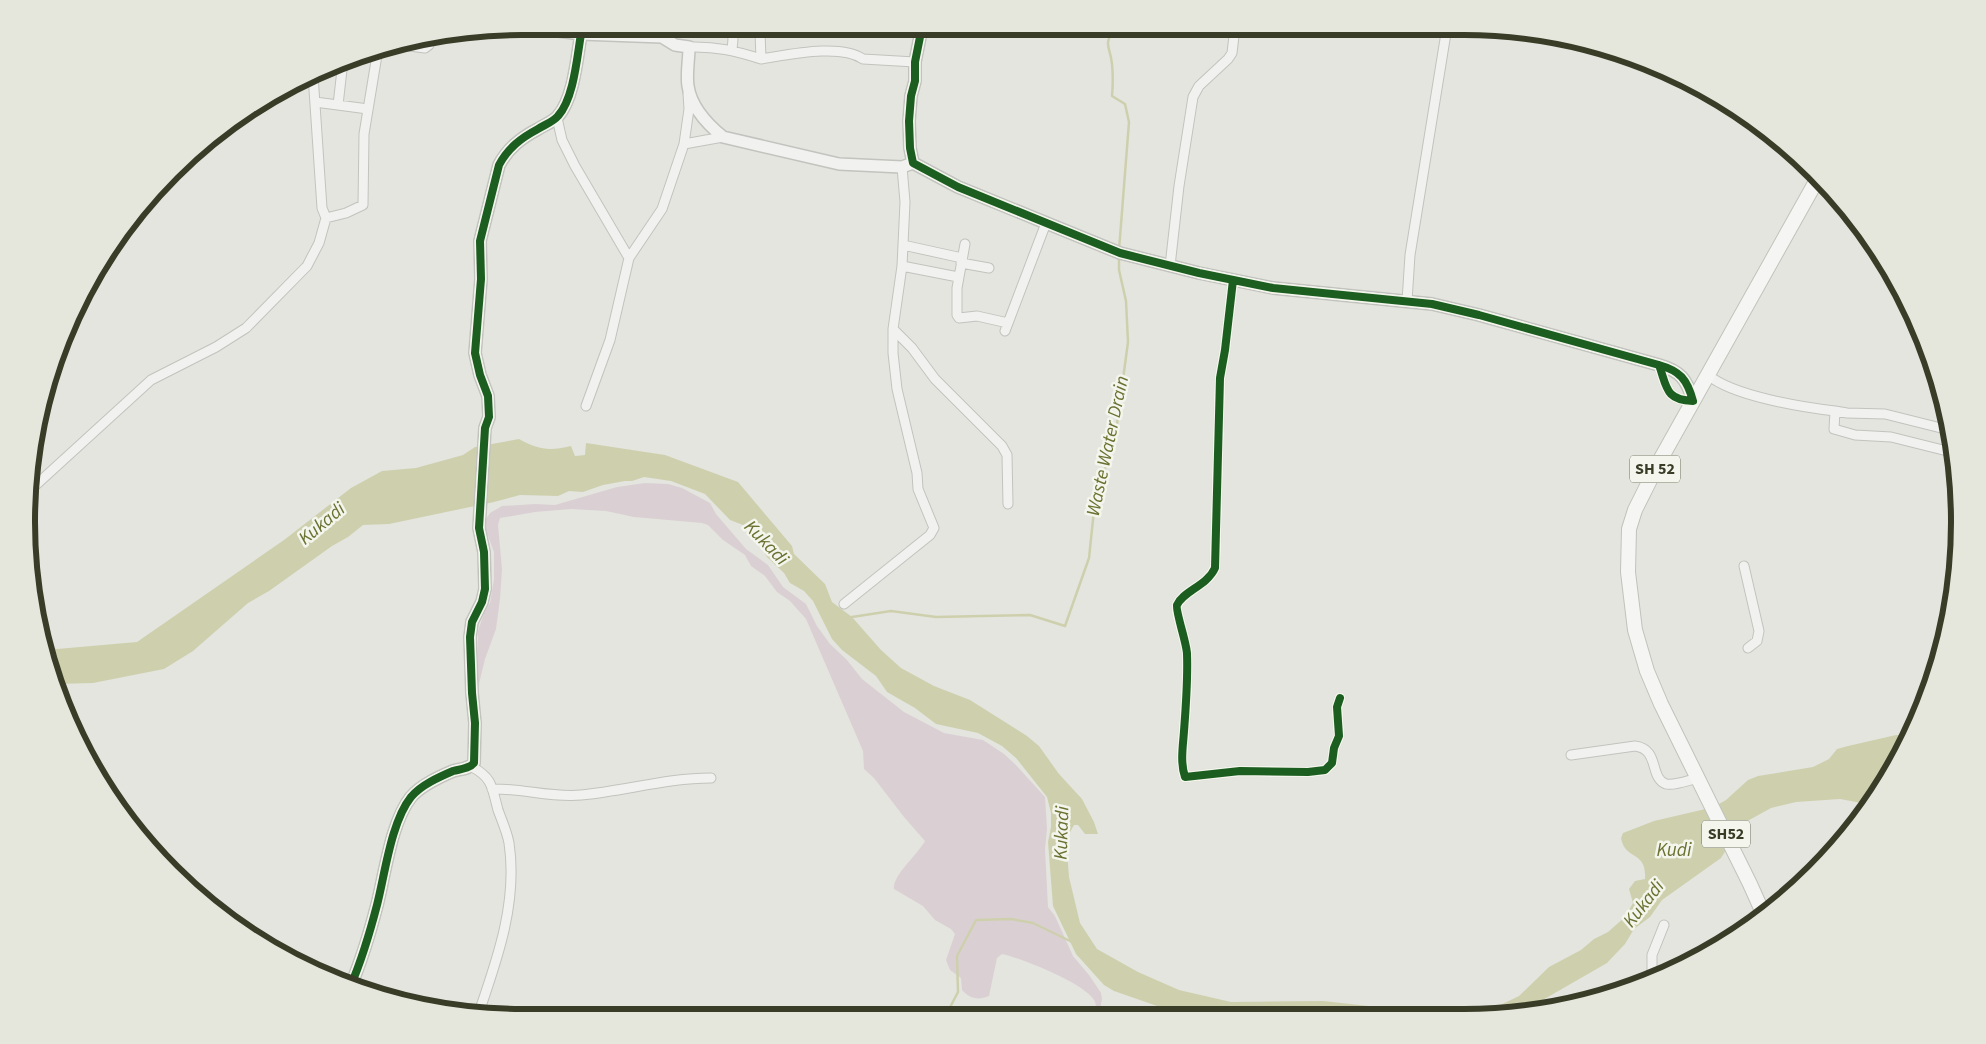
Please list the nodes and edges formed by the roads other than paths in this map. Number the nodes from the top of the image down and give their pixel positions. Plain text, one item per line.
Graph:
1 (581, 35) edge
2 (622, 35) edge
3 (732, 35) edge
4 (760, 35) edge
5 (920, 35) edge
6 (1234, 35) edge
7 (1447, 35) edge
8 (429, 44) edge
9 (416, 47) edge
10 (689, 47) junction
11 (732, 50) junction
12 (376, 58) edge
13 (761, 59) junction
14 (915, 62) junction
15 (342, 70) edge
16 (314, 82) edge
17 (688, 87) junction
18 (315, 102) junction
19 (338, 105) junction
20 (368, 109) junction
21 (556, 118) junction
22 (723, 136) junction
23 (684, 144) junction
24 (907, 165) junction
25 (1814, 185) edge
26 (326, 218) junction
27 (1046, 223) junction
28 (965, 244) dead end
29 (903, 245) junction
30 (629, 258) junction
31 (961, 261) junction
32 (902, 266) junction
33 (1170, 266) junction
34 (989, 268) dead end
35 (958, 277) junction
36 (1233, 280) junction
37 (1407, 301) junction
38 (893, 329) junction
39 (1659, 365) junction
40 (1708, 375) junction
41 (1692, 400) junction
42 (586, 406) dead end
43 (1835, 411) junction
44 (1942, 428) edge
45 (1946, 451) edge
46 (37, 484) edge
47 (1008, 504) dead end
48 (1744, 566) dead end
49 (844, 604) dead end
50 (1748, 648) dead end
51 (1340, 698) dead end
52 (1571, 755) dead end
53 (472, 767) junction
54 (711, 778) dead end
55 (1699, 780) junction
56 (492, 789) junction
57 (1761, 908) edge
58 (1664, 925) dead end
59 (1652, 971) edge
60 (353, 979) edge
61 (481, 1007) edge

1 - 21 street
2 - 10 street
3 - 11 street
4 - 13 street
5 - 14 street
6 - 33 street
7 - 37 street
8 - 9 street
10 - 11 street
10 - 17 street
11 - 13 street
12 - 20 street
13 - 14 street
14 - 24 street
15 - 19 street
16 - 18 street
17 - 22 street
17 - 23 street
18 - 19 street
18 - 26 street
19 - 20 street
20 - 26 street
21 - 30 street
21 - 53 street
22 - 23 street
22 - 24 street
23 - 30 street
24 - 27 street
24 - 29 street
25 - 40 main road, SH 52
26 - 46 street
27 - 33 street
27 - 35 street
28 - 31 street
29 - 31 street
29 - 32 street
30 - 42 street
31 - 34 street
31 - 35 street
32 - 35 street
32 - 38 street
33 - 36 street
36 - 37 street
36 - 51 street
37 - 39 street
38 - 47 street
38 - 49 street
39 - 41 street
39 - 41 street
40 - 41 main road, SH 52
40 - 43 street
41 - 55 main road, SH 52
43 - 44 street
43 - 45 street
48 - 50 street
52 - 55 street
53 - 56 street
53 - 60 street
54 - 56 street
55 - 57 main road, SH52
56 - 61 street
58 - 59 street

